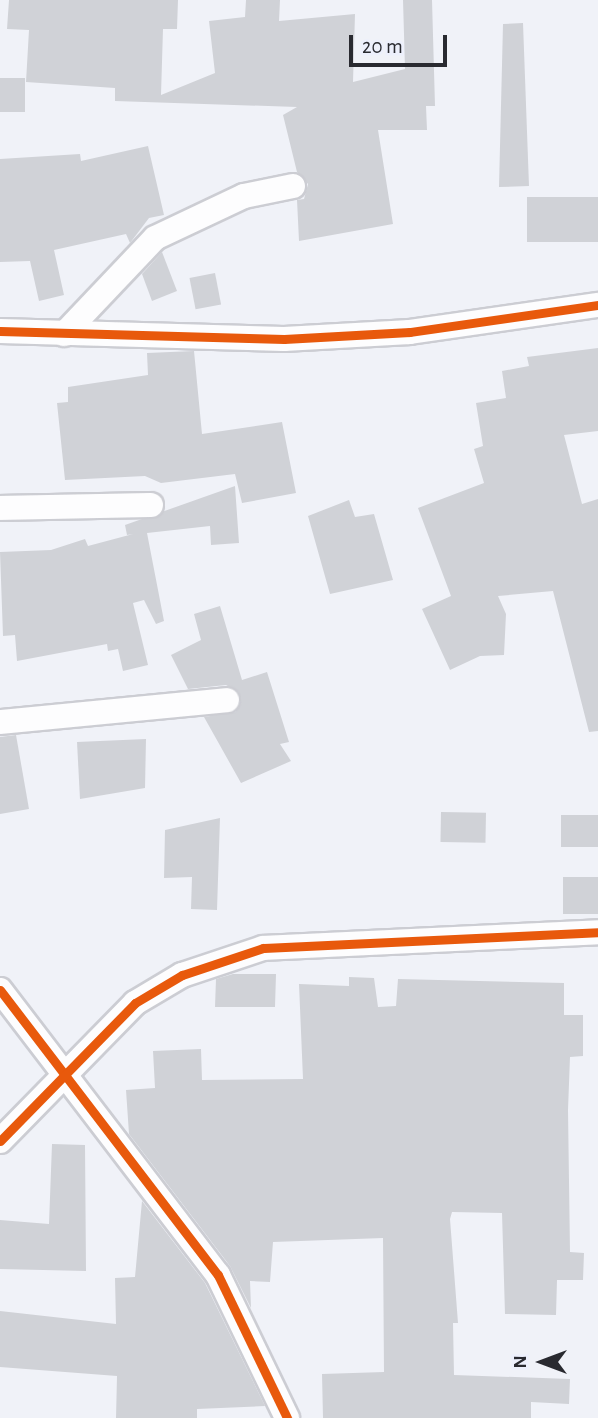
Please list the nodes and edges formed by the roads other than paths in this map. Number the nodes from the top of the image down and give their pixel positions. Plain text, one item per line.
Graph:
1 (293, 186) dead end
2 (598, 305) edge
3 (0, 331) edge
4 (64, 334) junction
5 (152, 505) dead end
6 (0, 508) edge
7 (227, 700) dead end
8 (0, 722) edge
9 (598, 932) edge
10 (0, 990) edge
11 (66, 1076) junction
12 (0, 1140) edge
13 (287, 1418) edge

1 - 4 street
2 - 4 street
3 - 4 street
5 - 6 street
7 - 8 street
9 - 11 street
10 - 11 street
11 - 12 street
11 - 13 street

